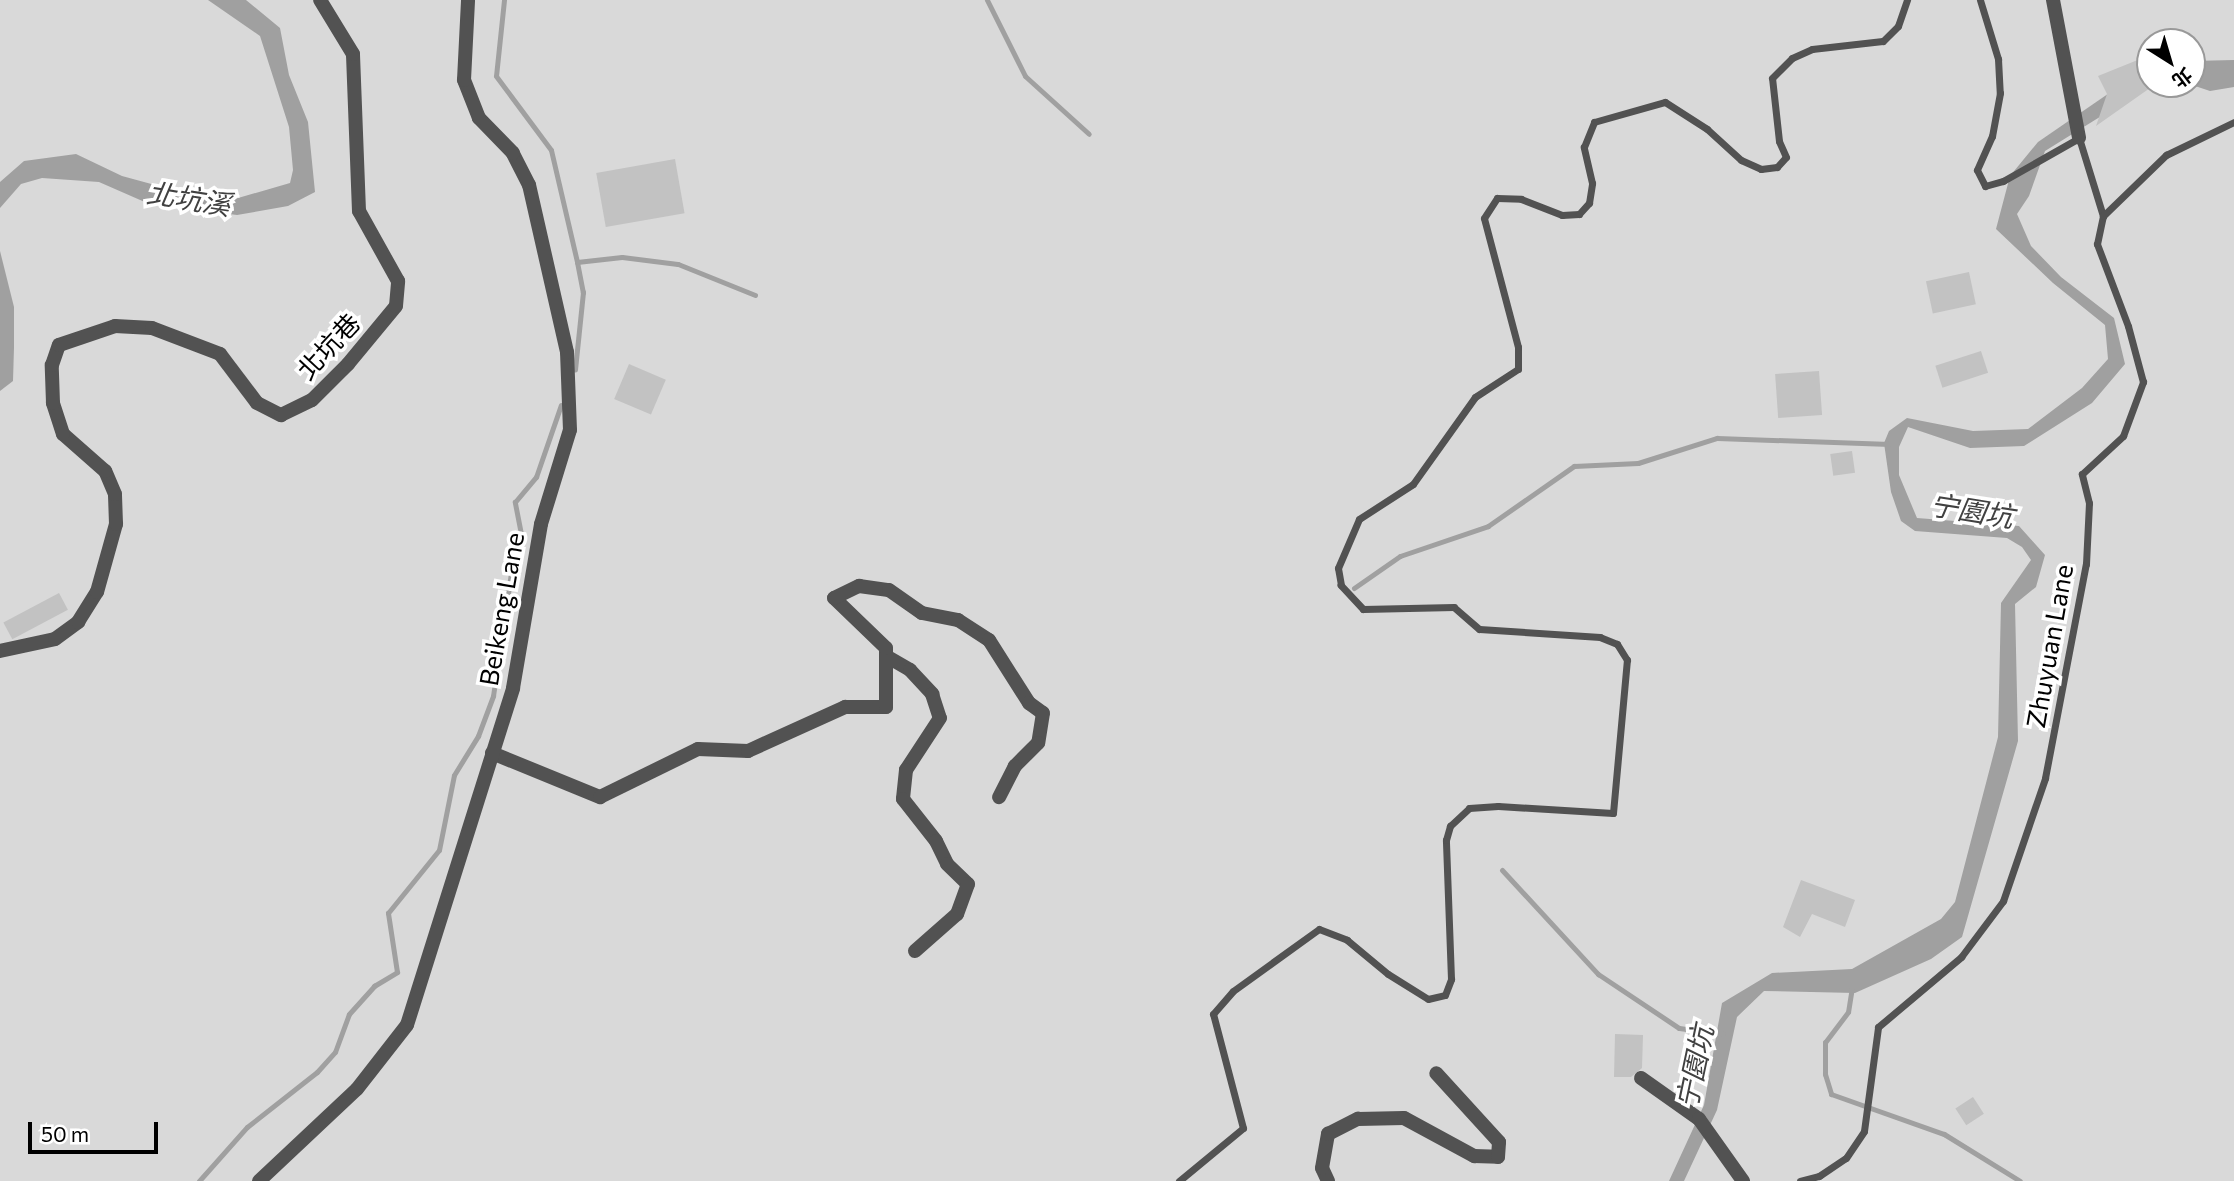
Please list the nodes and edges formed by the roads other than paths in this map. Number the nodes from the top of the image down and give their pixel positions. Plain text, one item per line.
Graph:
1 (320, 0) edge
2 (468, 0) edge
3 (1908, 0) edge
4 (1980, 0) edge
5 (2053, 0) edge
6 (2234, 122) edge
7 (2080, 138) junction
8 (2103, 216) junction
9 (0, 651) edge
10 (886, 656) junction
11 (492, 753) junction
12 (999, 797) dead end
13 (915, 951) dead end
14 (1436, 1073) dead end
15 (1641, 1077) dead end
16 (259, 1181) edge
17 (1178, 1181) edge
18 (1328, 1181) edge
19 (1743, 1181) edge
20 (1800, 1181) edge

1 - 9 street, 北坑巷
2 - 11 street, Beikeng Lane
3 - 17 lane
4 - 7 lane
5 - 7 street
6 - 8 lane
7 - 8 lane
8 - 20 lane, Zhuyuan Lane
10 - 11 street
10 - 12 street
10 - 13 street
11 - 16 street, Beikeng Lane
14 - 18 street
15 - 19 street

